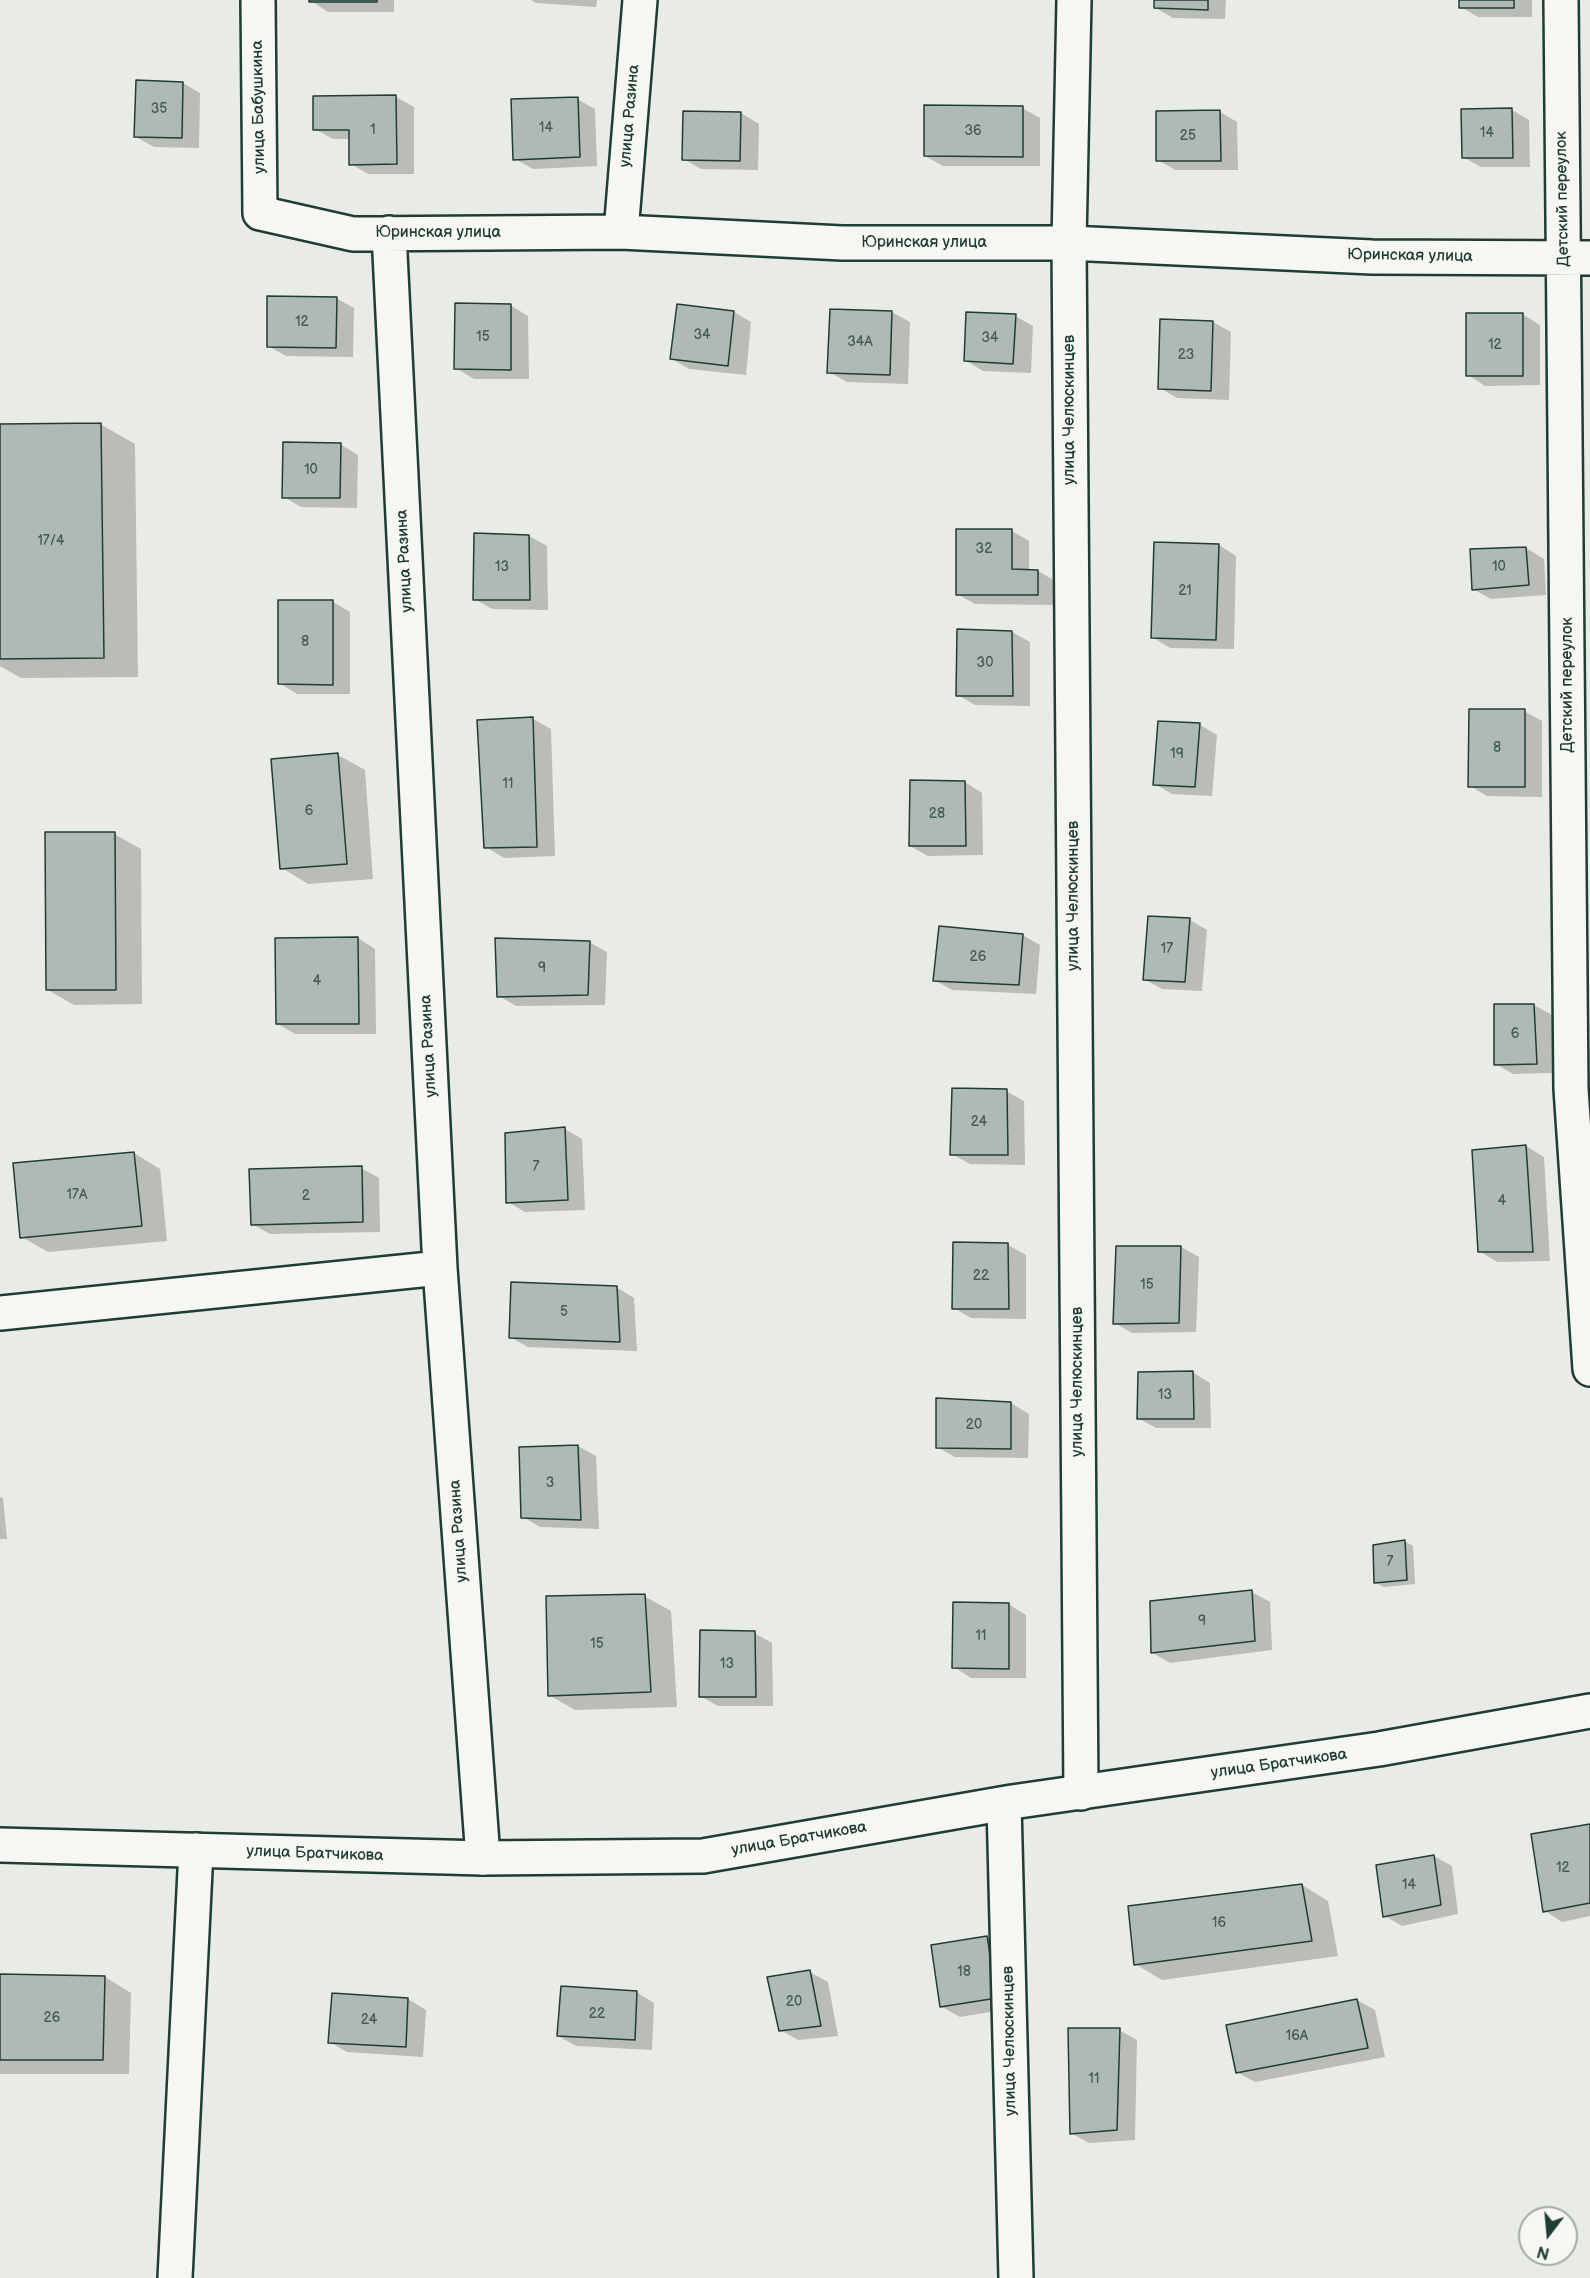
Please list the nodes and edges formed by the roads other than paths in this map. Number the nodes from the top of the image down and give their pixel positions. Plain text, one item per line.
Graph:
1 (258, 0) edge
2 (640, 0) edge
3 (1074, 0) edge
4 (1561, 0) edge
5 (260, 213) joint
6 (621, 232) junction
7 (389, 233) junction
8 (1069, 243) junction
9 (1577, 258) edge
10 (440, 1268) junction
11 (0, 1312) edge
12 (1590, 1369) edge
13 (1590, 1711) edge
14 (1081, 1792) junction
15 (1004, 1804) junction
16 (0, 1845) edge
17 (196, 1850) junction
18 (483, 1858) junction
19 (175, 2278) edge
20 (1016, 2278) edge

1 - 5 street, улица Бабушкина
2 - 6 street, улица Разина
3 - 8 street, улица Челюскинцев
4 - 9 street, Детский переулок
5 - 7 street, Юринская улица
6 - 7 street, Юринская улица
6 - 8 street, Юринская улица
7 - 10 street, улица Разина
8 - 9 street, Юринская улица
8 - 14 street, улица Челюскинцев
9 - 12 street, Детский переулок
10 - 11 street
10 - 18 street, улица Разина
13 - 14 street, улица Братчикова
14 - 15 street, улица Братчикова
15 - 18 street, улица Братчикова
15 - 20 street, улица Челюскинцев
16 - 17 street, улица Братчикова
17 - 18 street, улица Братчикова
17 - 19 street

